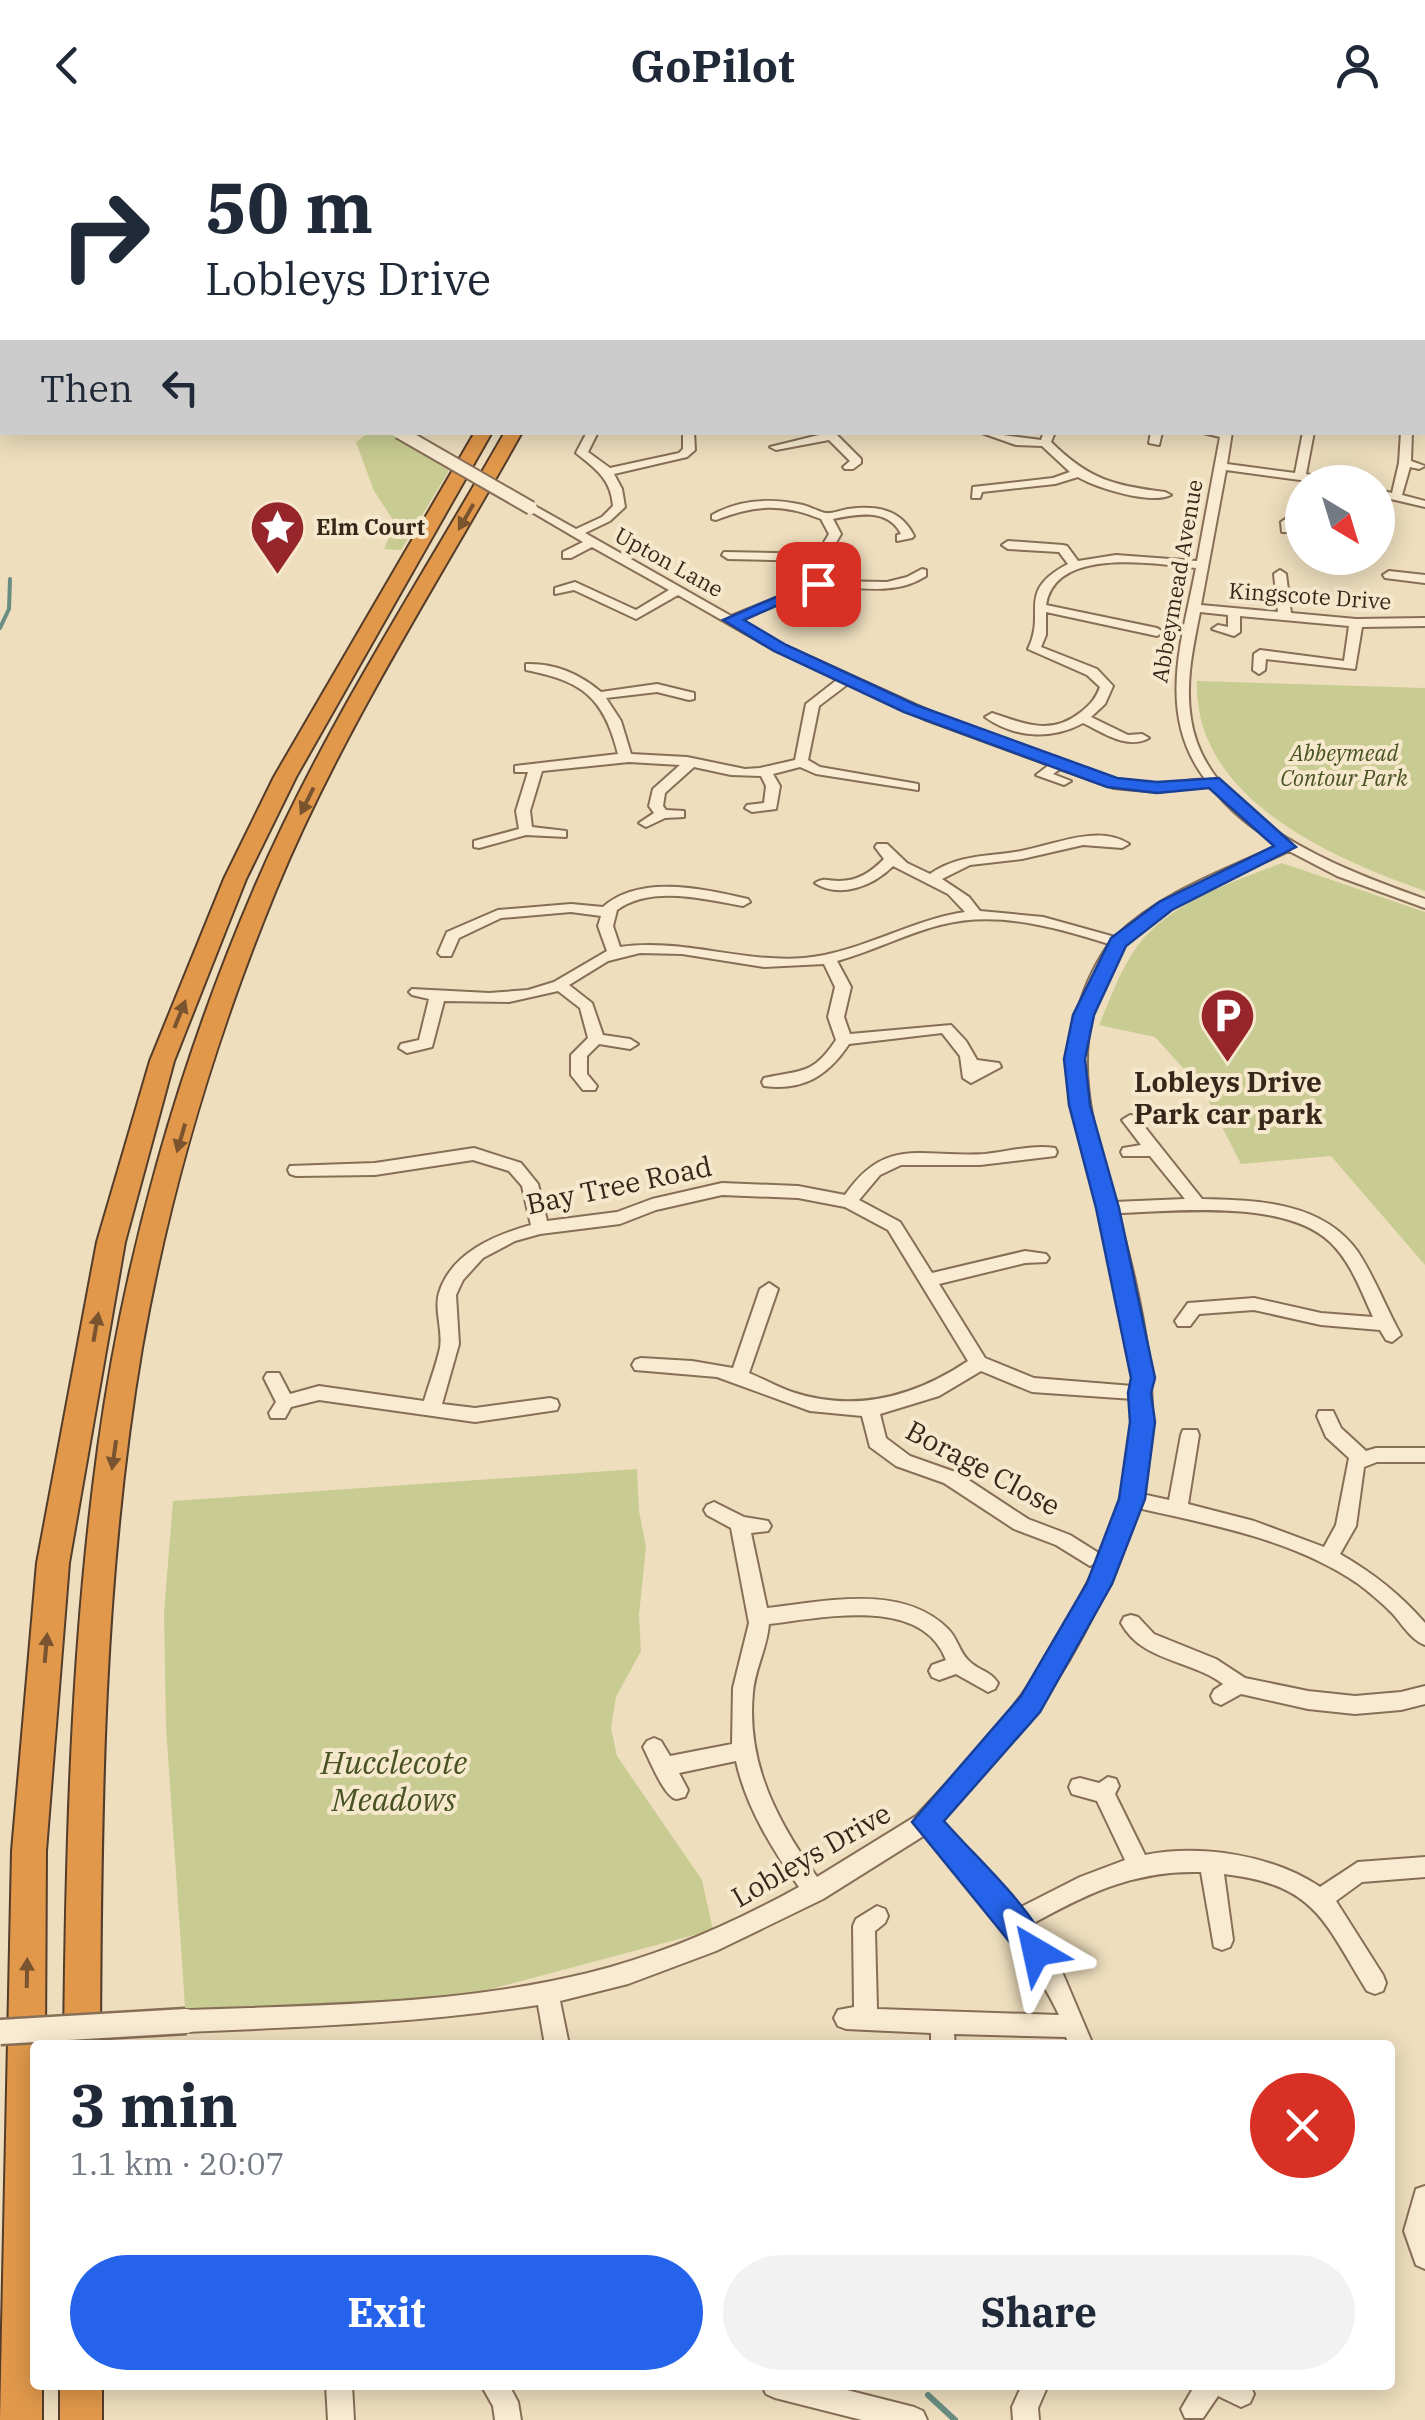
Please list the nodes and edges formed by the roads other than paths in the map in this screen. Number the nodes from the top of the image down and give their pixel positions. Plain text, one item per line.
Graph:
1 (404, 435) edge
2 (482, 435) edge
3 (512, 435) edge
4 (591, 435) edge
5 (688, 435) edge
6 (827, 435) edge
7 (994, 435) edge
8 (1227, 435) edge
9 (1310, 435) edge
10 (1047, 438) edge
11 (1403, 438) edge
12 (779, 445) dead end
13 (1405, 463) junction
14 (1302, 465) edge
15 (850, 466) dead end
16 (1220, 466) junction
17 (1419, 466) dead end
18 (609, 472) junction
19 (1075, 474) junction
20 (1285, 476) edge
21 (1164, 495) dead end
22 (976, 496) dead end
23 (1396, 498) joint
24 (1425, 504) edge
25 (719, 512) dead end
26 (826, 517) junction
27 (576, 533) junction
28 (901, 538) dead end
29 (592, 542) junction
30 (1008, 545) dead end
31 (567, 554) dead end
32 (728, 554) dead end
33 (821, 558) junction
34 (1201, 565) junction
35 (1074, 566) junction
36 (1280, 574) dead end
37 (1388, 575) dead end
38 (1425, 579) edge
39 (919, 580) dead end
40 (818, 584) junction
41 (678, 590) junction
42 (558, 591) dead end
43 (1039, 607) junction
44 (1194, 608) junction
45 (1234, 612) junction
46 (636, 614) junction
47 (1285, 617) junction
48 (732, 620) junction
49 (1356, 622) junction
50 (1425, 622) edge
51 (622, 623) dead end
52 (1218, 629) dead end
53 (1157, 632) dead end
54 (530, 667) dead end
55 (1258, 670) dead end
56 (845, 680) junction
57 (600, 696) junction
58 (690, 696) dead end
59 (992, 718) dead end
60 (1082, 718) junction
61 (1142, 738) dead end
62 (625, 758) junction
63 (801, 762) junction
64 (689, 764) junction
65 (1058, 764) junction
66 (766, 774) junction
67 (1064, 781) dead end
68 (1213, 782) junction
69 (913, 788) dead end
70 (764, 808) dead end
71 (662, 814) junction
72 (680, 814) dead end
73 (1091, 820) dead end
74 (646, 823) dead end
75 (526, 831) junction
76 (561, 834) dead end
77 (1095, 837) junction
78 (479, 844) dead end
79 (1122, 844) dead end
80 (1287, 847) junction
81 (934, 878) junction
82 (828, 885) dead end
83 (742, 902) dead end
84 (1425, 904) edge
85 (607, 912) junction
86 (974, 913) junction
87 (449, 942) dead end
88 (1118, 942) junction
89 (615, 953) junction
90 (830, 961) junction
91 (559, 985) junction
92 (417, 992) dead end
93 (438, 996) junction
94 (596, 1039) junction
95 (844, 1040) junction
96 (426, 1043) junction
97 (444, 1044) dead end
98 (630, 1044) dead end
99 (407, 1048) dead end
100 (971, 1072) dead end
101 (576, 1078) dead end
102 (770, 1082) dead end
103 (1130, 1120) dead end
104 (1152, 1150) junction
105 (1048, 1152) dead end
106 (1129, 1152) dead end
107 (296, 1168) dead end
108 (848, 1202) junction
109 (1198, 1207) junction
110 (1108, 1208) junction
111 (540, 1228) junction
112 (1040, 1258) dead end
113 (930, 1280) junction
114 (773, 1298) dead end
115 (1184, 1321) dead end
116 (979, 1363) junction
117 (641, 1364) dead end
118 (739, 1376) junction
119 (273, 1378) dead end
120 (1140, 1393) junction
121 (555, 1405) dead end
122 (431, 1409) junction
123 (870, 1412) junction
124 (1326, 1416) dead end
125 (1190, 1435) dead end
126 (1425, 1454) edge
127 (1362, 1460) junction
128 (1132, 1499) junction
129 (714, 1510) dead end
130 (1178, 1510) junction
131 (1330, 1554) junction
132 (1090, 1558) dead end
133 (759, 1616) junction
134 (1132, 1623) dead end
135 (1422, 1630) edge
136 (988, 1683) dead end
137 (1425, 1694) edge
138 (743, 1751) junction
139 (1080, 1787) dead end
140 (677, 1790) dead end
141 (926, 1822) junction
142 (1210, 1863) junction
143 (1139, 1866) junction
144 (1425, 1867) edge
145 (814, 1892) junction
146 (1320, 1900) junction
147 (878, 1916) dead end
148 (1015, 1922) junction
149 (1222, 1940) dead end
150 (1376, 1983) dead end
151 (547, 1993) junction
152 (0, 2032) edge
153 (942, 2034) edge
154 (1078, 2035) edge
155 (82, 2040) edge
156 (556, 2040) edge
157 (1425, 2198) edge
158 (1425, 2256) edge
159 (80, 2390) edge
160 (339, 2390) edge
161 (497, 2390) edge
162 (795, 2390) edge
163 (1207, 2390) edge
164 (1194, 2409) dead end
165 (22, 2420) edge
166 (80, 2420) edge
167 (341, 2420) edge
168 (508, 2420) edge
169 (914, 2420) edge

1 - 27 street, Upton Lane, bridge
165 -> 2 highway
3 -> 155 highway
4 - 18 street
5 - 18 street
6 - 12 street
6 - 15 street
7 - 10 street
8 - 16 street, Abbeymead Avenue
9 - 14 street
10 - 19 street
11 - 13 street
13 - 17 street
13 - 23 street
16 - 20 street
16 - 34 street, Abbeymead Avenue
18 - 27 street
19 - 21 street
19 - 22 street
23 - 24 street
25 - 26 street
26 - 28 street
26 - 33 street
27 - 29 street, Upton Lane
29 - 31 street
29 - 41 street, Upton Lane
30 - 35 street
32 - 33 street
33 - 40 street
34 - 35 street
34 - 44 street, Abbeymead Avenue
35 - 43 street
36 - 47 street
37 - 38 street
39 - 40 street
40 - 48 street
41 - 46 street
41 - 48 street, Upton Lane
42 - 46 street
43 - 53 street
43 - 60 street
44 - 45 street, Kingscote Drive
44 - 68 street, Abbeymead Avenue
45 - 47 street, Kingscote Drive
45 - 52 street
46 - 51 street
47 - 49 street, Kingscote Drive
48 - 56 street, Upton Lane
49 - 50 street, Kingscote Drive
49 - 55 street
54 - 57 street
56 - 63 street
56 - 65 street, Upton Lane
57 - 58 street
57 - 62 street
59 - 60 street
60 - 61 street
62 - 64 street
62 - 75 street
63 - 66 street
63 - 69 street
64 - 66 street
64 - 71 street
65 - 67 street
65 - 68 street, Upton Lane
66 - 70 street
68 - 80 street, Abbeymead Avenue
71 - 72 street
71 - 74 street
73 - 77 street
75 - 76 street
75 - 78 street
77 - 79 street
77 - 81 street
80 - 84 street, Abbeymead Avenue
80 - 88 street, Lobleys Drive
81 - 82 street
81 - 86 street
83 - 85 street
85 - 87 street
85 - 89 street
86 - 88 street
86 - 90 street
88 - 110 street, Lobleys Drive
89 - 90 street
89 - 91 street
90 - 95 street
91 - 93 street
91 - 94 street
92 - 93 street
93 - 96 street
94 - 98 street
94 - 101 street
95 - 100 street
95 - 102 street
96 - 97 street
96 - 99 street
103 - 104 street
104 - 106 street
104 - 109 street
105 - 108 street
107 - 111 street
108 - 111 street, Bay Tree Road
108 - 113 street, Bay Tree Road
109 - 110 street
109 - 115 street
110 - 120 street, Lobleys Drive
111 - 122 street, Bay Tree Road
112 - 113 street
113 - 116 street, Bay Tree Road
114 - 118 street
116 - 120 street
116 - 123 street
117 - 118 street
118 - 123 street
119 - 122 street
120 - 128 street, Lobleys Drive
121 - 122 street
123 - 132 street, Borage Close
124 - 127 street
125 - 130 street
126 - 127 street
127 - 131 street
128 - 130 street
128 - 141 street, Lobleys Drive
129 - 133 street
130 - 131 street
131 - 135 street
133 - 136 street
133 - 138 street
134 - 137 street
138 - 140 street
138 - 145 street
139 - 143 street
141 - 145 street, Lobleys Drive
141 - 148 street
142 - 143 street
142 - 146 street
142 - 149 street
143 - 148 street
144 - 146 street
145 - 151 street, Lobleys Drive
146 - 150 street
147 - 153 street
148 - 154 street
151 - 152 street, Lobleys Drive, bridge
151 - 156 street
153 - 154 street
157 - 158 street
159 - 166 highway
160 - 167 street
161 - 168 street
162 - 169 street
163 - 164 street

